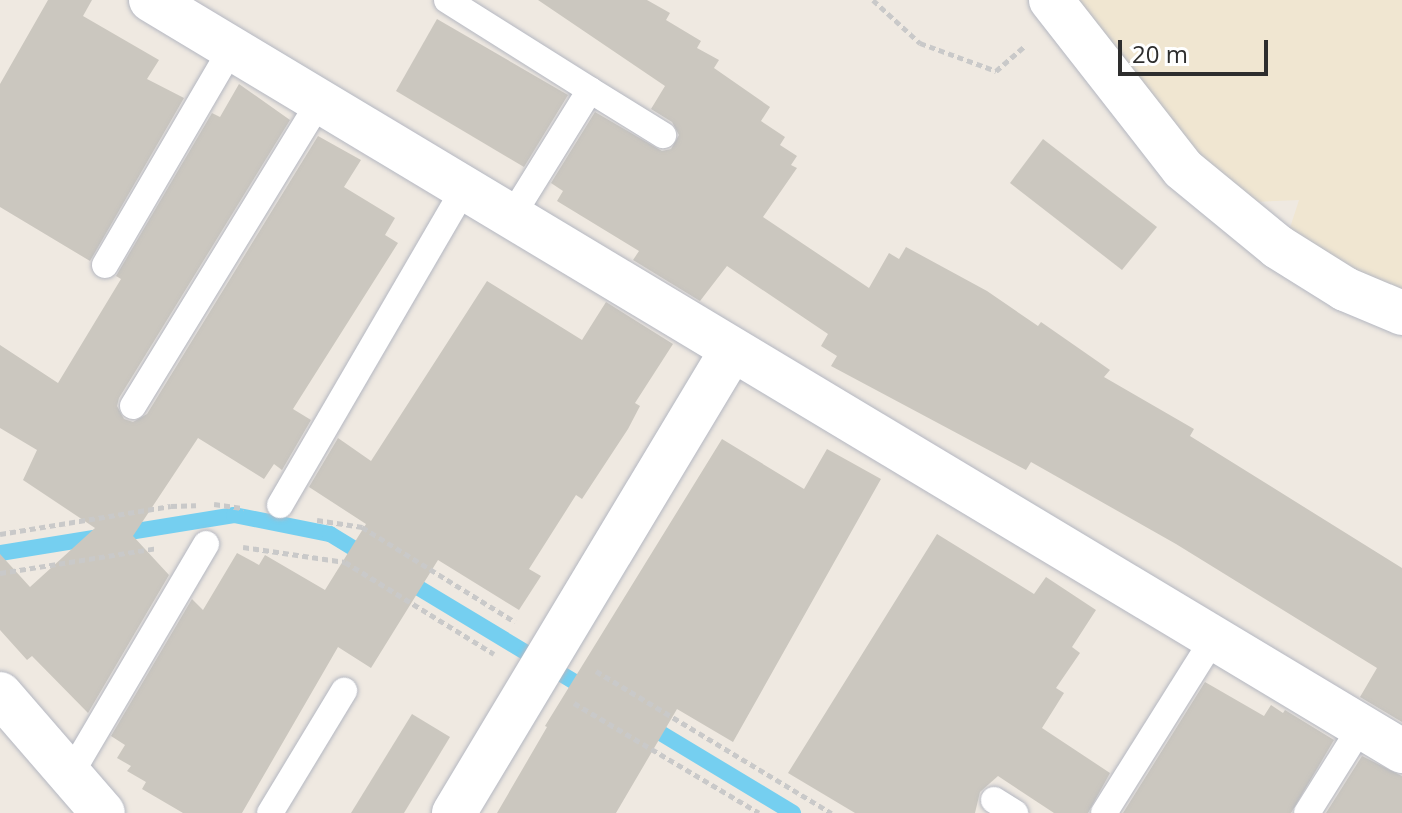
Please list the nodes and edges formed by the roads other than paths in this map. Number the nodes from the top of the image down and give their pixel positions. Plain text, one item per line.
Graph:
1 (151, 0) edge
2 (447, 0) edge
3 (1057, 7) edge
4 (232, 48) junction
5 (590, 90) junction
6 (320, 101) junction
7 (663, 135) dead end
8 (465, 187) junction
9 (512, 216) junction
10 (105, 265) dead end
11 (1402, 313) edge
12 (732, 350) junction
13 (133, 406) dead end
14 (280, 505) dead end
15 (206, 544) road end
16 (1213, 639) junction
17 (344, 691) dead end
18 (0, 694) edge
19 (1361, 727) junction
20 (1402, 751) edge
21 (70, 775) junction
22 (103, 813) edge
23 (270, 813) edge
24 (454, 813) edge
25 (1104, 813) edge
26 (1307, 813) edge

1 - 4 street
2 - 5 lane
3 - 11 street
4 - 6 street
4 - 10 lane
5 - 7 lane
5 - 9 lane
6 - 8 street
6 - 13 lane
8 - 9 street
8 - 14 lane
9 - 12 street
12 - 16 street
12 - 24 street
15 - 21 lane
16 - 19 street
16 - 25 lane
17 - 23 lane
18 - 21 street
19 - 20 street
19 - 26 lane
21 - 22 street

